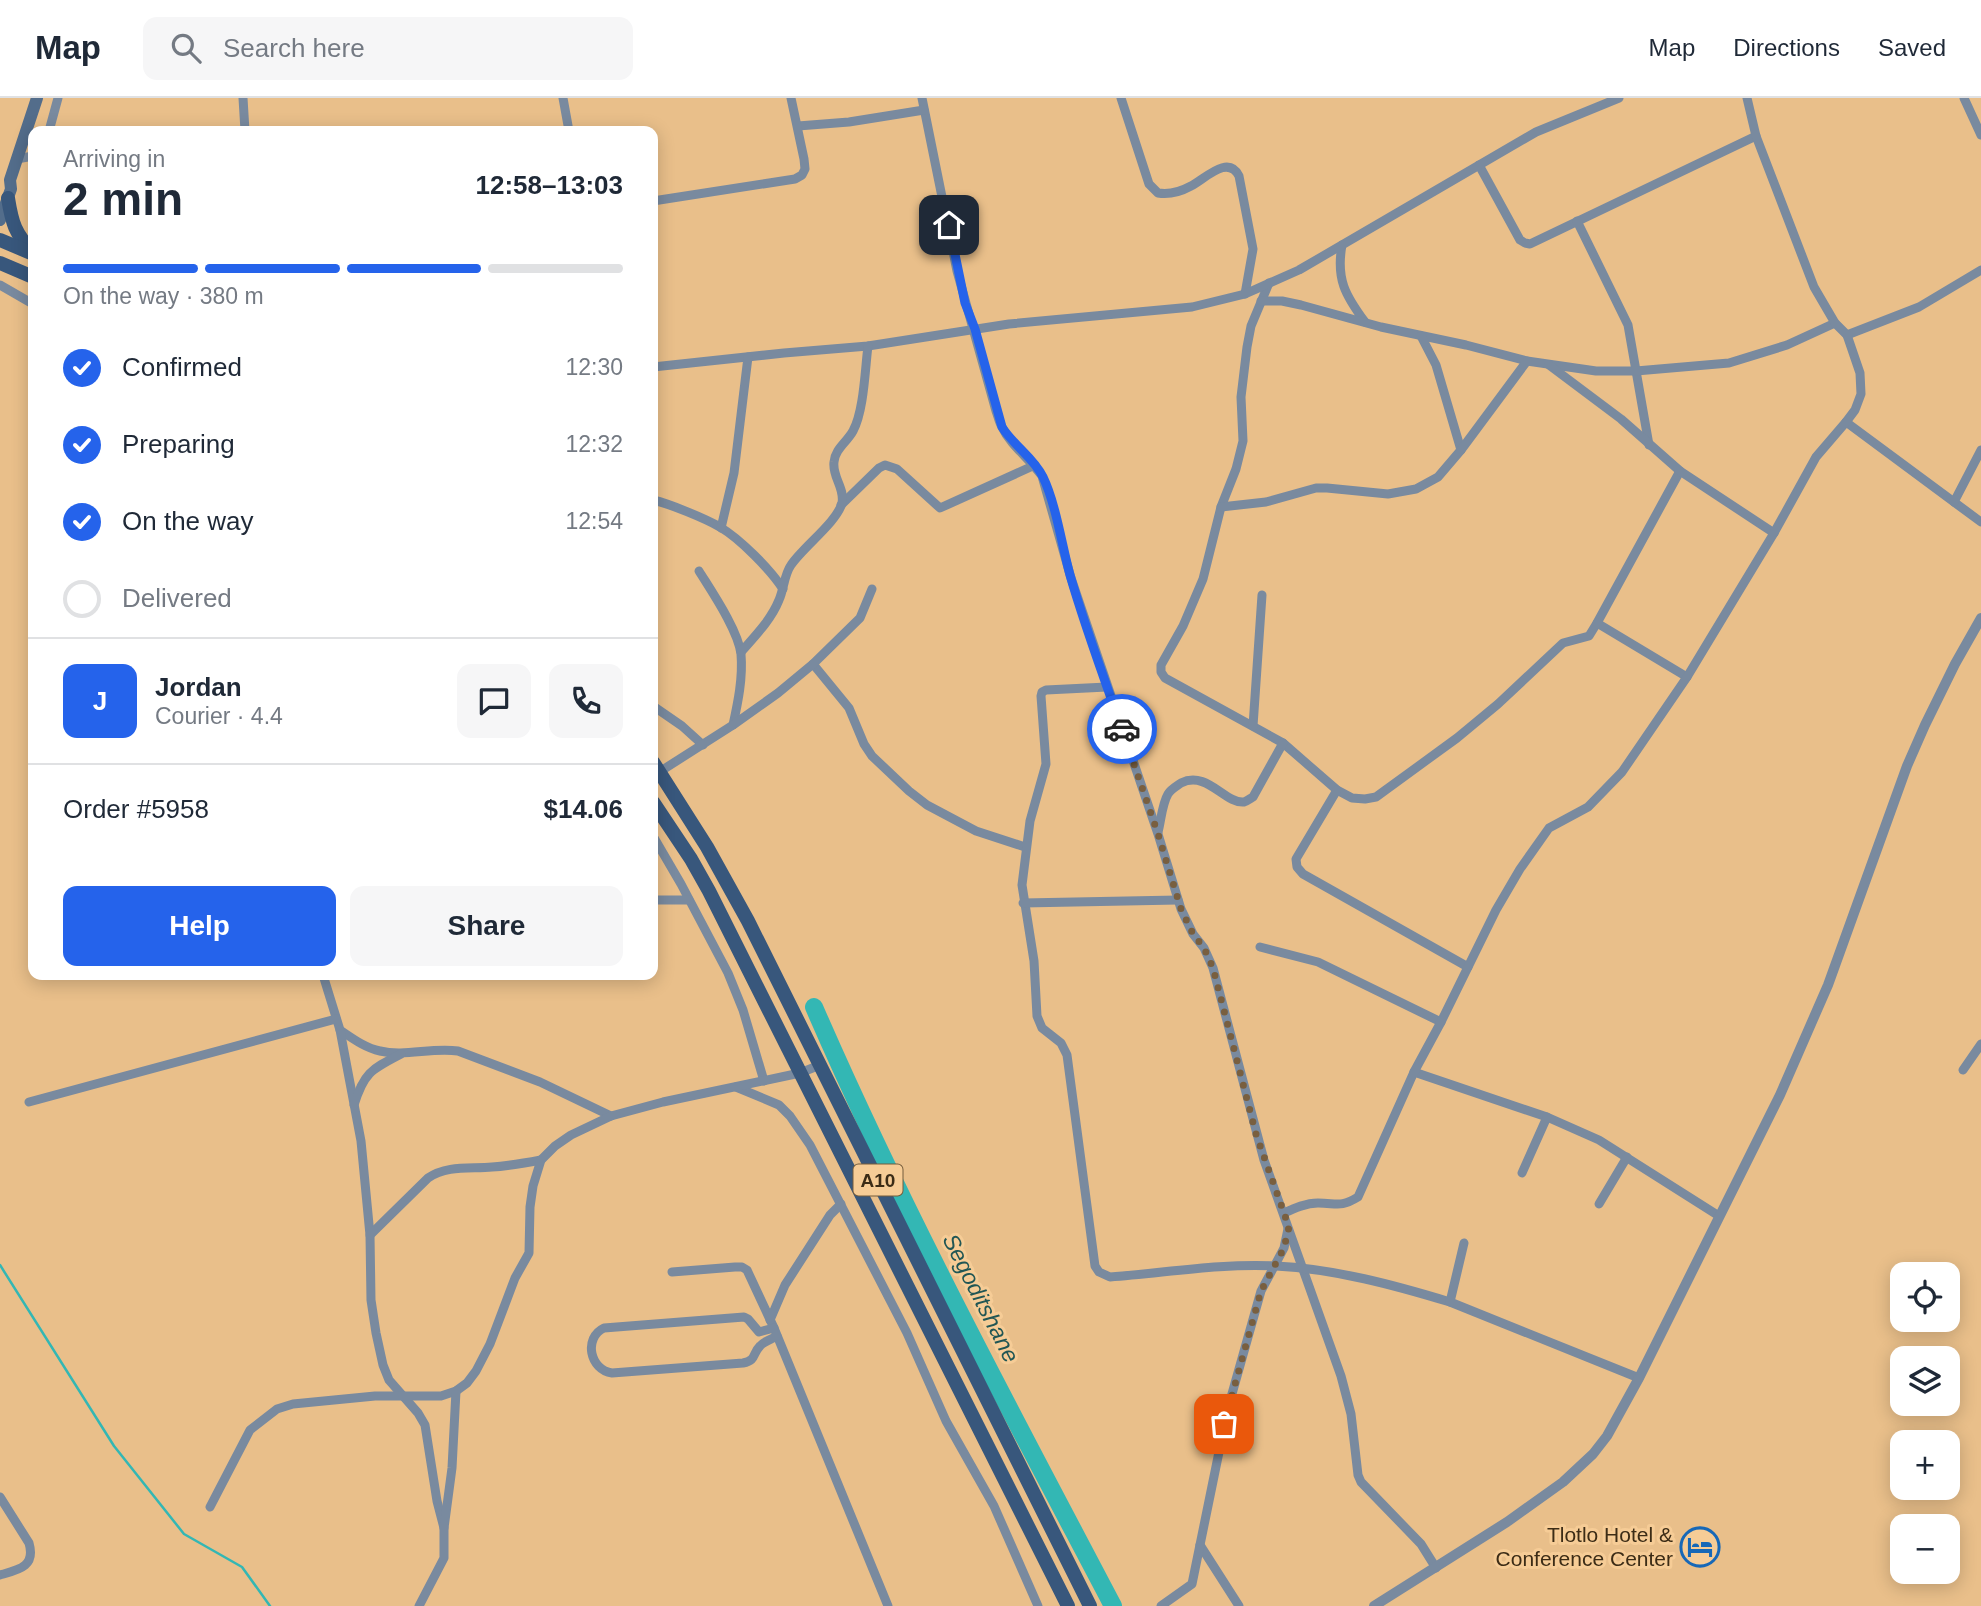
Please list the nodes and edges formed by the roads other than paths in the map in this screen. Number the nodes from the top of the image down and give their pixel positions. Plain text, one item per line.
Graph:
1 (37, 98) edge
2 (58, 98) edge
3 (243, 98) edge
4 (563, 98) edge
5 (791, 98) edge
6 (922, 98) edge
7 (1121, 98) edge
8 (1619, 98) edge
9 (1747, 98) edge
10 (1964, 98) edge
11 (924, 110) junction
12 (50, 126) edge
13 (245, 126) edge
14 (568, 126) edge
15 (798, 126) junction
16 (1981, 135) edge
17 (1756, 136) junction
18 (28, 157) edge
19 (17, 159) junction
20 (1479, 165) junction
21 (4, 195) edge
22 (658, 200) edge
23 (0, 220) edge
24 (1577, 221) junction
25 (0, 240) edge
26 (1342, 245) junction
27 (28, 247) edge
28 (28, 251) edge
29 (0, 262) edge
30 (1981, 270) edge
31 (28, 275) edge
32 (1269, 283) junction
33 (0, 285) edge
34 (1245, 294) junction
35 (28, 301) edge
36 (1261, 301) junction
37 (1365, 323) junction
38 (1835, 323) junction
39 (975, 329) junction
40 (1847, 335) junction
41 (1422, 336) junction
42 (868, 346) junction
43 (748, 357) junction
44 (1527, 361) junction
45 (1548, 364) junction
46 (658, 366) edge
47 (1636, 371) junction
48 (1846, 422) junction
49 (1649, 445) junction
50 (1461, 450) junction
51 (1981, 450) edge
52 (1035, 465) junction
53 (1680, 471) junction
54 (658, 502) edge
55 (1954, 502) junction
56 (841, 506) junction
57 (1221, 507) junction
58 (1981, 522) edge
59 (721, 528) junction
60 (1774, 533) junction
61 (699, 571) dead end
62 (783, 589) junction
63 (873, 589) dead end
64 (1262, 595) dead end
65 (1981, 618) edge
66 (1597, 623) junction
67 (741, 652) junction
68 (813, 664) junction
69 (1687, 677) junction
70 (1107, 687) junction
71 (658, 709) edge
72 (733, 725) junction
73 (1253, 726) junction
74 (1283, 743) junction
75 (703, 745) junction
76 (658, 768) edge
77 (658, 775) edge
78 (1337, 790) junction
79 (658, 810) edge
80 (1158, 834) junction
81 (658, 845) edge
82 (1025, 847) junction
83 (658, 900) edge
84 (689, 900) junction
85 (1178, 900) junction
86 (1023, 903) junction
87 (1260, 947) dead end
88 (1468, 967) junction
89 (324, 980) edge
90 (785, 995) junction
91 (766, 1004) junction
92 (336, 1020) junction
93 (1441, 1022) junction
94 (340, 1030) junction
95 (1981, 1044) edge
96 (403, 1052) junction
97 (820, 1065) junction
98 (1963, 1070) dead end
99 (1414, 1072) junction
100 (800, 1073) junction
101 (764, 1081) junction
102 (735, 1087) junction
103 (29, 1102) dead end
104 (353, 1106) junction
105 (611, 1116) junction
106 (1547, 1117) junction
107 (1627, 1157) junction
108 (541, 1160) junction
109 (1522, 1173) dead end
110 (841, 1204) junction
111 (1598, 1204) dead end
112 (1284, 1213) junction
113 (1719, 1216) junction
114 (1289, 1227) junction
115 (370, 1235) junction
116 (1464, 1243) dead end
117 (1274, 1266) junction
118 (1303, 1268) junction
119 (672, 1272) dead end
120 (1450, 1302) junction
121 (774, 1328) junction
122 (1639, 1378) junction
123 (457, 1391) junction
124 (402, 1397) junction
125 (0, 1497) edge
126 (209, 1507) dead end
127 (444, 1528) junction
128 (1200, 1545) junction
129 (1436, 1568) junction
130 (0, 1575) edge
131 (419, 1606) edge
132 (888, 1606) edge
133 (1038, 1606) edge
134 (1068, 1606) edge
135 (1090, 1606) edge
136 (1161, 1606) edge
137 (1239, 1606) edge
138 (1374, 1606) edge

1 - 19 main road
2 - 12 street
3 - 13 street
4 - 14 street
5 - 15 street
6 - 11 street
7 - 34 street
8 - 20 street
9 - 17 street
10 - 16 street
11 - 15 street
11 - 39 street
15 - 22 street
17 - 24 street
17 - 38 street
18 - 19 street
19 - 21 main road
20 - 24 street
20 - 26 street
21 - 23 main road
21 - 27 main road
24 - 47 street
25 - 28 main road
26 - 32 street
26 - 37 street
29 - 31 main road
30 - 40 street
32 - 34 street
32 - 36 street
33 - 35 street
34 - 39 street
36 - 37 street
36 - 57 street
37 - 41 street
38 - 40 street
38 - 47 street
39 - 42 street
39 - 52 street
40 - 48 street
41 - 44 street
41 - 50 street
42 - 43 street
42 - 56 street
43 - 46 street
43 - 59 street
44 - 45 street
44 - 50 street
45 - 47 street
45 - 49 street
47 - 49 street
48 - 55 street
48 - 60 street
49 - 53 street
50 - 57 street
51 - 55 street
52 - 56 street
52 - 70 street
53 - 60 street
53 - 66 street
54 - 59 street
55 - 58 street
56 - 62 street
57 - 73 street
59 - 62 street
60 - 69 street
61 - 67 street
62 - 67 street
63 - 68 street
64 - 73 street
65 - 113 street
66 - 69 street
66 - 78 street
67 - 72 street
68 - 72 street
68 - 82 street
69 - 88 street
70 - 80 street
70 - 82 street
71 - 75 street
72 - 75 street
73 - 74 street
74 - 78 street
74 - 80 street
75 - 76 street
77 - 90 main road, A10
78 - 88 street
79 - 91 main road, A10
80 - 85 street
81 - 84 street
82 - 86 street
83 - 84 street
84 - 101 street
85 - 86 street
85 - 112 street
86 - 117 street
87 - 93 street
88 - 93 street
89 - 92 street
90 - 91 main road
90 - 97 main road, A10
91 - 100 main road, A10
92 - 94 street
92 - 103 street
93 - 99 street
94 - 96 street
94 - 104 street
95 - 98 street
96 - 104 street
96 - 105 street
97 - 100 street
97 - 135 main road, A10
99 - 106 street
99 - 112 street
100 - 101 street
100 - 134 main road, A10
101 - 102 street
102 - 105 street
102 - 110 street
104 - 115 street
105 - 108 street
106 - 107 street
106 - 109 street
107 - 111 street
107 - 113 street
108 - 115 street
108 - 123 street
110 - 121 street
110 - 133 street
112 - 114 street
113 - 122 street
114 - 117 street
114 - 118 street
115 - 124 street
116 - 120 street
117 - 118 street
117 - 128 street
118 - 120 street
118 - 129 street
119 - 121 street
120 - 122 street
121 - 121 street
121 - 132 street
122 - 129 street
123 - 124 street
123 - 127 street
124 - 126 street
124 - 127 street
125 - 130 street
127 - 131 street
128 - 136 street
128 - 137 street
129 - 138 street

